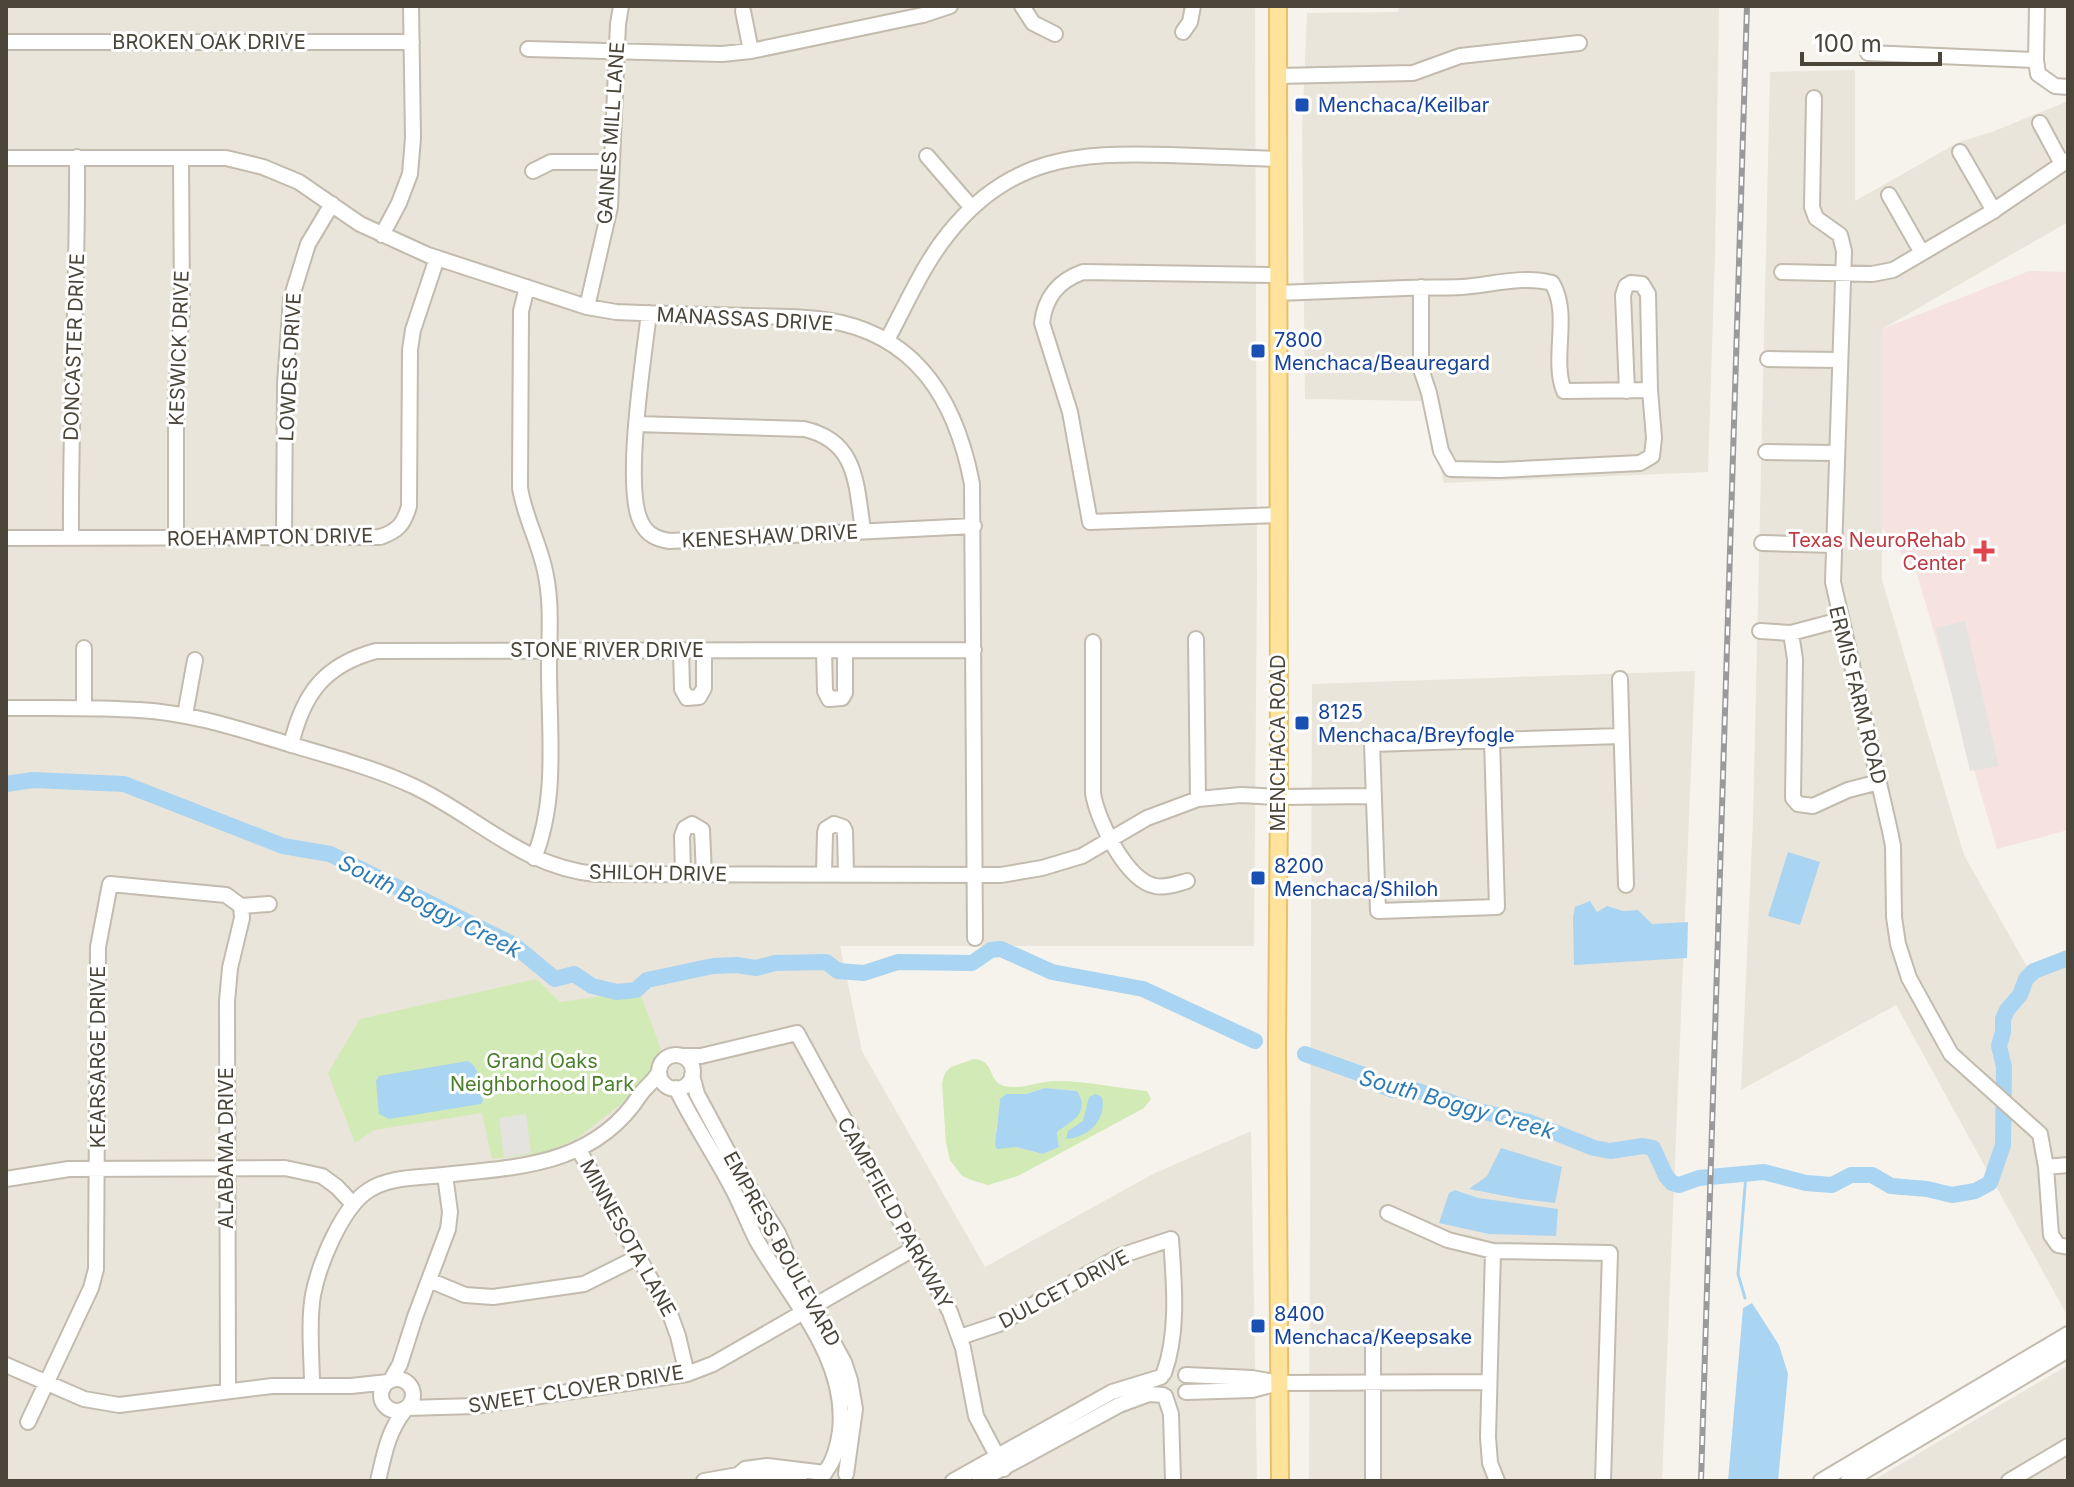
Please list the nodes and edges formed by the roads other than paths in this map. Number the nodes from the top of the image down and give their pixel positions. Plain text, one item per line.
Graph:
1 (411, 6) edge
2 (621, 6) edge
3 (950, 6) edge
4 (1022, 6) edge
5 (1193, 6) edge
6 (1278, 6) edge
7 (2037, 6) edge
8 (743, 11) dead end
9 (1183, 32) dead end
10 (1055, 34) dead end
11 (6, 42) edge
12 (412, 42) junction
13 (1579, 43) dead end
14 (528, 49) dead end
15 (751, 51) junction
16 (617, 52) junction
17 (1868, 53) dead end
18 (2036, 60) junction
19 (1278, 76) junction
20 (2068, 87) edge
21 (1814, 98) dead end
22 (2040, 123) dead end
23 (1960, 152) dead end
24 (927, 156) dead end
25 (77, 157) junction
26 (6, 158) edge
27 (181, 158) junction
28 (1279, 159) junction
29 (612, 162) junction
30 (2065, 162) edge
31 (533, 171) dead end
32 (1889, 195) dead end
33 (332, 204) junction
34 (972, 208) junction
35 (1994, 211) junction
36 (382, 235) junction
37 (1922, 253) junction
38 (437, 258) junction
39 (1782, 272) dead end
40 (1844, 274) junction
41 (1279, 275) junction
42 (527, 287) junction
43 (1421, 287) junction
44 (1278, 293) junction
45 (587, 307) junction
46 (649, 313) junction
47 (887, 340) junction
48 (1768, 359) dead end
49 (1840, 360) junction
50 (1650, 390) junction
51 (1627, 391) junction
52 (636, 424) junction
53 (1766, 452) dead end
54 (1837, 453) junction
55 (1278, 515) junction
56 (974, 526) junction
57 (863, 530) junction
58 (6, 538) edge
59 (71, 538) junction
60 (176, 538) junction
61 (284, 538) junction
62 (1762, 543) dead end
63 (1834, 545) junction
64 (1840, 620) junction
65 (1760, 631) dead end
66 (1791, 633) junction
67 (1196, 639) dead end
68 (1093, 642) dead end
69 (84, 648) dead end
70 (549, 650) junction
71 (681, 650) junction
72 (974, 650) junction
73 (704, 651) junction
74 (824, 651) junction
75 (845, 651) junction
76 (195, 660) dead end
77 (1620, 679) dead end
78 (6, 708) edge
79 (84, 708) junction
80 (185, 715) junction
81 (1621, 736) junction
82 (1492, 740) junction
83 (291, 745) junction
84 (1879, 782) junction
85 (1374, 796) junction
86 (1279, 797) junction
87 (1198, 799) junction
88 (1111, 840) junction
89 (534, 858) junction
90 (824, 873) junction
91 (683, 874) junction
92 (704, 874) junction
93 (846, 874) junction
94 (974, 875) junction
95 (1187, 881) dead end
96 (1626, 885) dead end
97 (269, 904) dead end
98 (241, 906) junction
99 (975, 938) dead end
100 (723, 1051) junction
101 (682, 1056) junction
102 (659, 1072) junction
103 (693, 1074) junction
104 (674, 1088) junction
105 (637, 1102) junction
106 (579, 1150) junction
107 (2068, 1165) edge
108 (2046, 1167) junction
109 (97, 1169) junction
110 (225, 1169) junction
111 (445, 1175) junction
112 (6, 1179) edge
113 (352, 1203) junction
114 (1388, 1213) dead end
115 (2065, 1247) edge
116 (915, 1248) junction
117 (1493, 1251) junction
118 (638, 1257) junction
119 (429, 1280) junction
120 (809, 1310) junction
121 (1173, 1330) junction
122 (2068, 1334) edge
123 (960, 1337) junction
124 (1373, 1339) dead end
125 (407, 1346) junction
126 (2068, 1350) edge
127 (6, 1365) edge
128 (687, 1374) junction
129 (1184, 1374) junction
130 (1162, 1375) junction
131 (389, 1381) junction
132 (1489, 1382) junction
133 (1279, 1383) junction
134 (1373, 1383) junction
135 (46, 1384) junction
136 (312, 1386) junction
137 (351, 1386) junction
138 (411, 1387) junction
139 (228, 1391) junction
140 (1185, 1394) junction
141 (1164, 1396) junction
142 (383, 1403) junction
143 (445, 1405) junction
144 (406, 1409) junction
145 (28, 1422) dead end
146 (1173, 1435) junction
147 (386, 1443) junction
148 (2068, 1446) edge
149 (996, 1455) junction
150 (1004, 1469) junction
151 (738, 1475) junction
152 (824, 1475) edge
153 (849, 1478) edge
154 (378, 1481) edge
155 (706, 1481) edge
156 (800, 1481) edge
157 (953, 1481) edge
158 (979, 1481) edge
159 (1173, 1481) edge
160 (1280, 1481) edge
161 (1373, 1481) edge
162 (1497, 1481) edge
163 (1603, 1481) edge
164 (1821, 1481) edge
165 (1848, 1481) edge
166 (2009, 1481) edge

1 - 12 street
2 - 16 street, GAINES MILL LANE
3 - 15 street
4 - 10 street
5 - 9 street
6 - 19 main road, MENCHACA ROAD
7 - 18 street
8 - 15 street
11 - 12 street, BROKEN OAK DRIVE
12 - 36 street
13 - 19 street
14 - 16 street
15 - 16 street
16 - 29 street, GAINES MILL LANE
17 - 18 street
18 - 20 street
19 - 28 main road, MENCHACA ROAD
21 - 40 street, ERMIS FARM ROAD
22 - 30 street
23 - 35 street
24 - 34 street
25 - 26 street, MANASSAS DRIVE
25 - 27 street, MANASSAS DRIVE
25 - 59 street, DONCASTER DRIVE
27 - 33 street, MANASSAS DRIVE
27 - 60 street, KESWICK DRIVE
28 - 34 street
28 - 41 main road, MENCHACA ROAD
29 - 31 street
29 - 45 street, GAINES MILL LANE
30 - 35 street
32 - 37 street
33 - 36 street, MANASSAS DRIVE
33 - 61 street, LOWDES DRIVE
34 - 47 street
35 - 37 street
36 - 38 street, MANASSAS DRIVE
37 - 40 street
38 - 42 street, MANASSAS DRIVE
38 - 61 street, ROEHAMPTON DRIVE
39 - 40 street
40 - 49 street, ERMIS FARM ROAD
41 - 44 main road, MENCHACA ROAD
41 - 55 street
42 - 45 street, MANASSAS DRIVE
42 - 70 street
43 - 44 street
43 - 50 street
43 - 51 street
44 - 55 main road, MENCHACA ROAD
45 - 46 street, MANASSAS DRIVE
46 - 47 street, MANASSAS DRIVE
46 - 52 street, KENESHAW DRIVE
47 - 56 street, MANASSAS DRIVE
48 - 49 street
49 - 54 street, ERMIS FARM ROAD
50 - 51 street
50 - 51 street
52 - 57 street
52 - 57 street, KENESHAW DRIVE
53 - 54 street
54 - 63 street, ERMIS FARM ROAD
55 - 86 main road, MENCHACA ROAD
56 - 57 street, KENESHAW DRIVE
56 - 72 street, MANASSAS DRIVE
58 - 59 street, ROEHAMPTON DRIVE
59 - 60 street, ROEHAMPTON DRIVE
60 - 61 street, ROEHAMPTON DRIVE
62 - 63 street
63 - 64 street, ERMIS FARM ROAD
64 - 66 street
64 - 84 street, ERMIS FARM ROAD
65 - 66 street
66 - 84 street
67 - 87 street
68 - 88 street
69 - 79 street
70 - 71 street, STONE RIVER DRIVE
70 - 83 street, STONE RIVER DRIVE
70 - 89 street
71 - 73 street, STONE RIVER DRIVE
71 - 73 street
72 - 75 street, STONE RIVER DRIVE
72 - 94 street, MANASSAS DRIVE
73 - 74 street, STONE RIVER DRIVE
74 - 75 street, STONE RIVER DRIVE
74 - 75 street
76 - 80 street
77 - 81 street
78 - 79 street, SHILOH DRIVE
79 - 80 street, SHILOH DRIVE
80 - 83 street, SHILOH DRIVE
81 - 82 street
81 - 96 street
82 - 85 street
82 - 85 street
83 - 89 street, SHILOH DRIVE
84 - 108 street, ERMIS FARM ROAD
85 - 86 street, SHILOH DRIVE
86 - 87 street, SHILOH DRIVE
86 - 133 main road, MENCHACA ROAD
87 - 88 street, SHILOH DRIVE
88 - 94 street, SHILOH DRIVE
88 - 95 street
89 - 91 street, SHILOH DRIVE
90 - 92 street, SHILOH DRIVE
90 - 93 street, SHILOH DRIVE
90 - 93 street
91 - 92 street, SHILOH DRIVE
91 - 92 street
93 - 94 street, SHILOH DRIVE
94 - 99 street, MANASSAS DRIVE
97 - 98 street, KEARSARGE DRIVE
98 - 109 street, KEARSARGE DRIVE
98 - 110 street, ALABAMA DRIVE
100 - 101 street, CAMPFIELD PARKWAY
100 - 103 street, CAMPFIELD PARKWAY
100 - 116 street, CAMPFIELD PARKWAY
101 - 102 street
101 - 103 street
102 - 104 street
102 - 105 street
103 - 104 street
103 - 120 street, EMPRESS BOULEVARD
104 - 105 street
104 - 120 street, EMPRESS BOULEVARD
105 - 106 street
106 - 111 street
106 - 118 street, MINNESOTA LANE
107 - 108 street
108 - 115 street, ERMIS FARM ROAD
109 - 110 street
109 - 112 street
109 - 135 street, KEARSARGE DRIVE
110 - 113 street
110 - 139 street, ALABAMA DRIVE
111 - 113 street
111 - 119 street
113 - 136 street
114 - 117 street
116 - 120 street, SWEET CLOVER DRIVE
116 - 123 street, CAMPFIELD PARKWAY
117 - 132 street
117 - 163 street
118 - 119 street
118 - 128 street, MINNESOTA LANE
119 - 125 street
120 - 128 street, SWEET CLOVER DRIVE
120 - 152 street, EMPRESS BOULEVARD
120 - 153 street, EMPRESS BOULEVARD
121 - 123 street, DULCET DRIVE
121 - 129 street, DULCET DRIVE
121 - 130 street, DULCET DRIVE
122 - 164 street
123 - 149 street, CAMPFIELD PARKWAY
124 - 134 street
125 - 131 street
125 - 138 street
126 - 165 street
127 - 135 street
128 - 143 street, SWEET CLOVER DRIVE
129 - 130 street
129 - 133 street
129 - 140 street
130 - 141 street
130 - 149 street
131 - 137 street
131 - 138 street
131 - 142 street
132 - 134 street
132 - 162 street
133 - 134 street
133 - 140 street
133 - 160 main road, MENCHACA ROAD
134 - 161 street
135 - 139 street
135 - 145 street, KEARSARGE DRIVE
136 - 137 street
136 - 139 street
137 - 142 street
138 - 143 street, SWEET CLOVER DRIVE
138 - 144 street
140 - 141 street
140 - 146 street
141 - 146 street
141 - 150 street
142 - 144 street
142 - 147 street
143 - 144 street, SWEET CLOVER DRIVE
144 - 147 street
146 - 159 street
147 - 154 street
148 - 166 street
149 - 150 street, CAMPFIELD PARKWAY
149 - 157 street
150 - 158 street
151 - 152 street
151 - 155 street
151 - 156 street
152 - 153 street

